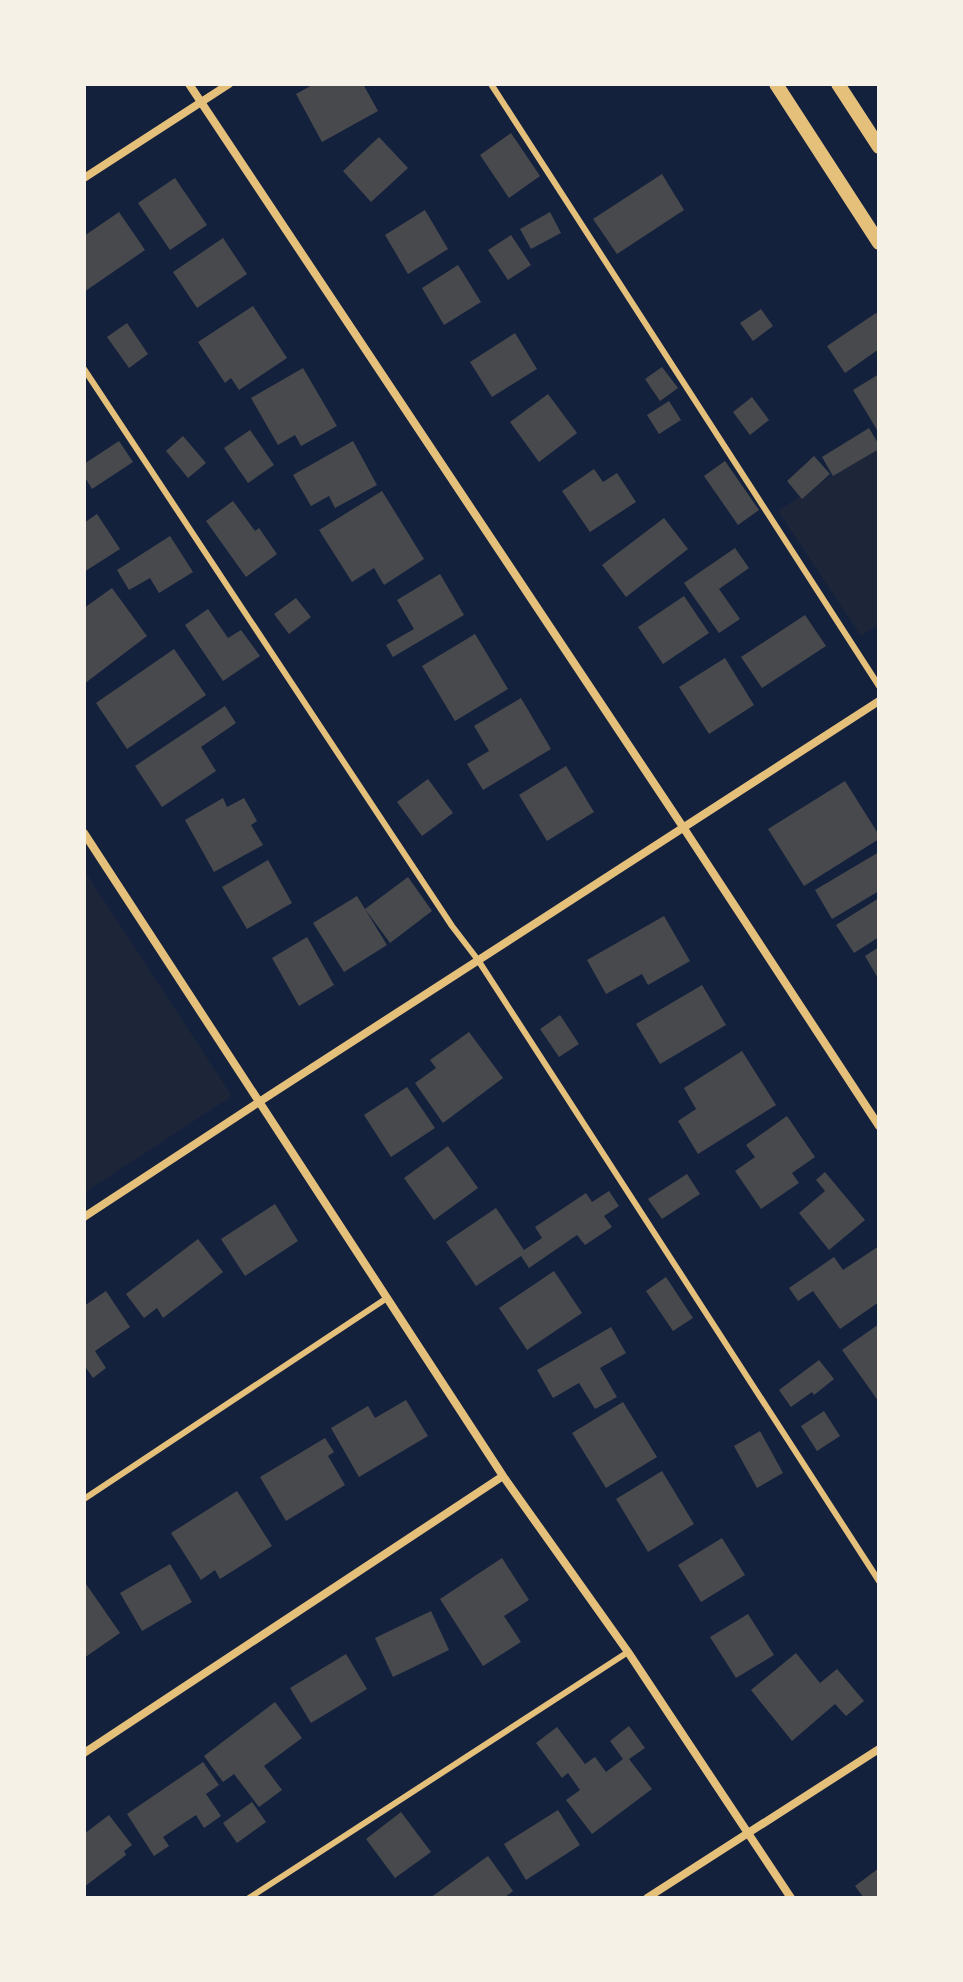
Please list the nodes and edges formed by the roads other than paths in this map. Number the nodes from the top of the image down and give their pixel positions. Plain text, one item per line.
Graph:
1 (189, 84) edge
2 (229, 84) edge
3 (491, 84) edge
4 (776, 84) edge
5 (838, 84) edge
6 (201, 102) junction
7 (879, 147) edge
8 (84, 178) edge
9 (879, 243) edge
10 (84, 369) edge
11 (879, 686) edge
12 (879, 701) edge
13 (683, 827) junction
14 (84, 833) edge
15 (478, 960) junction
16 (259, 1102) junction
17 (879, 1126) edge
18 (84, 1217) edge
19 (387, 1298) junction
20 (503, 1476) junction
21 (84, 1499) edge
22 (879, 1581) edge
23 (628, 1652) junction
24 (879, 1749) edge
25 (84, 1753) edge
26 (748, 1833) junction
27 (249, 1898) edge
28 (647, 1898) edge
29 (791, 1898) edge

1 - 6 street
2 - 6 street
3 - 11 lane
4 - 9 street
5 - 7 street
6 - 8 street
6 - 13 street
10 - 15 lane
12 - 13 street
13 - 15 street
13 - 17 street
14 - 16 street
15 - 16 street
15 - 22 lane
16 - 18 street
16 - 19 street
19 - 20 street
19 - 21 lane
20 - 23 street
20 - 25 street
23 - 26 street
23 - 27 lane
24 - 26 street
26 - 28 street
26 - 29 street

